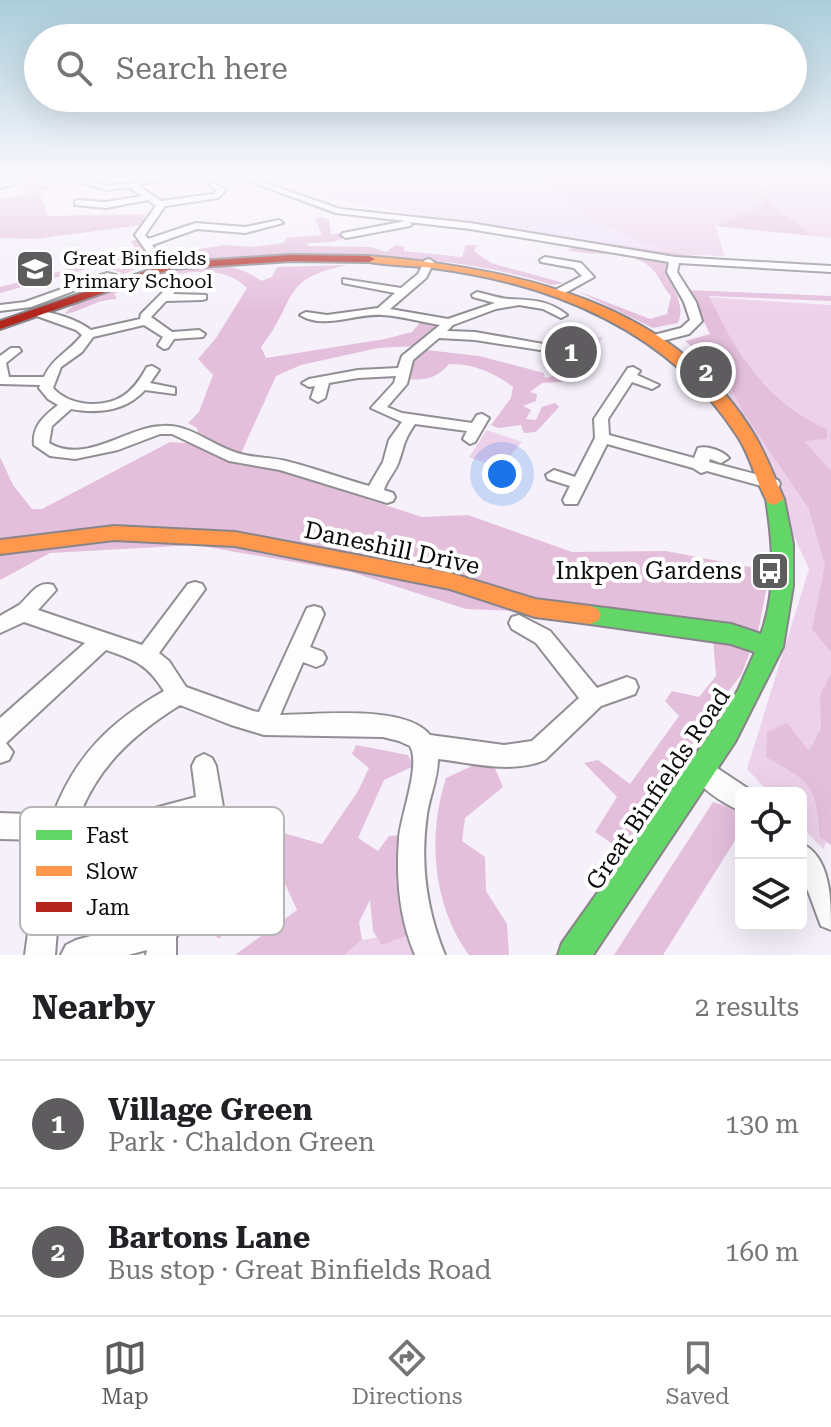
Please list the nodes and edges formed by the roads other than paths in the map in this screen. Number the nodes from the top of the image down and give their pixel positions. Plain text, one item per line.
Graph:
1 (147, 223) edge
2 (407, 223) edge
3 (436, 223) edge
4 (280, 227) dead end
5 (346, 235) dead end
6 (147, 243) junction
7 (545, 260) dead end
8 (675, 260) junction
9 (162, 262) junction
10 (429, 262) junction
11 (831, 269) edge
12 (111, 275) dead end
13 (589, 277) junction
14 (347, 281) dead end
15 (603, 281) dead end
16 (561, 291) junction
17 (405, 292) junction
18 (477, 295) dead end
19 (210, 296) dead end
20 (502, 301) junction
21 (0, 308) edge
22 (381, 311) junction
23 (38, 313) junction
24 (358, 313) junction
25 (307, 315) dead end
26 (561, 315) dead end
27 (146, 321) junction
28 (449, 323) junction
29 (0, 325) edge
30 (357, 329) dead end
31 (89, 334) junction
32 (199, 334) dead end
33 (435, 334) junction
34 (654, 339) junction
35 (553, 349) dead end
36 (15, 351) dead end
37 (0, 363) edge
38 (152, 370) dead end
39 (402, 372) junction
40 (46, 381) junction
41 (652, 385) dead end
42 (143, 386) junction
43 (170, 391) dead end
44 (318, 398) dead end
45 (69, 404) junction
46 (411, 419) junction
47 (476, 429) dead end
48 (602, 438) junction
49 (721, 458) dead end
50 (701, 468) junction
51 (554, 475) dead end
52 (772, 484) junction
53 (0, 547) edge
54 (195, 589) dead end
55 (46, 590) dead end
56 (23, 613) junction
57 (314, 614) dead end
58 (547, 614) dead end
59 (519, 623) dead end
60 (0, 625) edge
61 (543, 637) junction
62 (101, 641) junction
63 (771, 647) junction
64 (146, 655) junction
65 (627, 687) dead end
66 (178, 694) junction
67 (593, 699) junction
68 (265, 724) junction
69 (0, 746) edge
70 (424, 746) junction
71 (204, 766) dead end
72 (702, 770) junction
73 (735, 795) edge
74 (209, 806) joint
75 (68, 807) edge
76 (205, 807) edge
77 (0, 826) edge
78 (20, 827) edge
79 (804, 859) edge
80 (825, 882) edge
81 (831, 916) edge
82 (42, 935) edge
83 (161, 943) edge
84 (40, 955) edge
85 (76, 955) edge
86 (430, 955) edge
87 (574, 955) edge

1 - 6 street
2 - 5 street
3 - 8 street
4 - 6 street
6 - 9 street
7 - 13 street
8 - 11 street
8 - 34 street
9 - 10 street, Great Binfields Road
9 - 23 street
10 - 16 street, Great Binfields Road
10 - 17 street
12 - 21 street
13 - 15 street
13 - 16 street
14 - 17 street
16 - 34 street, Great Binfields Road
17 - 22 street
18 - 20 street
19 - 27 street
20 - 26 street
20 - 28 street
22 - 24 street
22 - 28 street
23 - 29 street
23 - 31 street
24 - 25 street
24 - 30 street
27 - 31 street
27 - 32 street
28 - 33 street
31 - 40 street
33 - 35 street
33 - 39 street
34 - 52 street, Great Binfields Road
36 - 37 street
37 - 40 street
38 - 42 street
39 - 44 street
39 - 46 street
40 - 45 street
41 - 48 street
42 - 43 street
42 - 45 street
45 - 46 street
46 - 47 street
48 - 50 street
48 - 51 street
49 - 50 street
50 - 52 street
52 - 63 street, Great Binfields Road
53 - 63 street, Daneshill Drive
54 - 64 street
55 - 56 street
56 - 60 street
56 - 62 street
57 - 68 street
58 - 61 street
59 - 61 street
61 - 67 street
62 - 64 street
62 - 69 street
63 - 72 street, Great Binfields Road
64 - 66 street
65 - 67 street
66 - 68 street
66 - 75 street
67 - 70 street
68 - 70 street
70 - 86 street
71 - 74 street
72 - 73 street
72 - 87 street, Great Binfields Road
74 - 76 street
77 - 78 street
79 - 80 street
80 - 81 street
82 - 84 street
83 - 85 street

